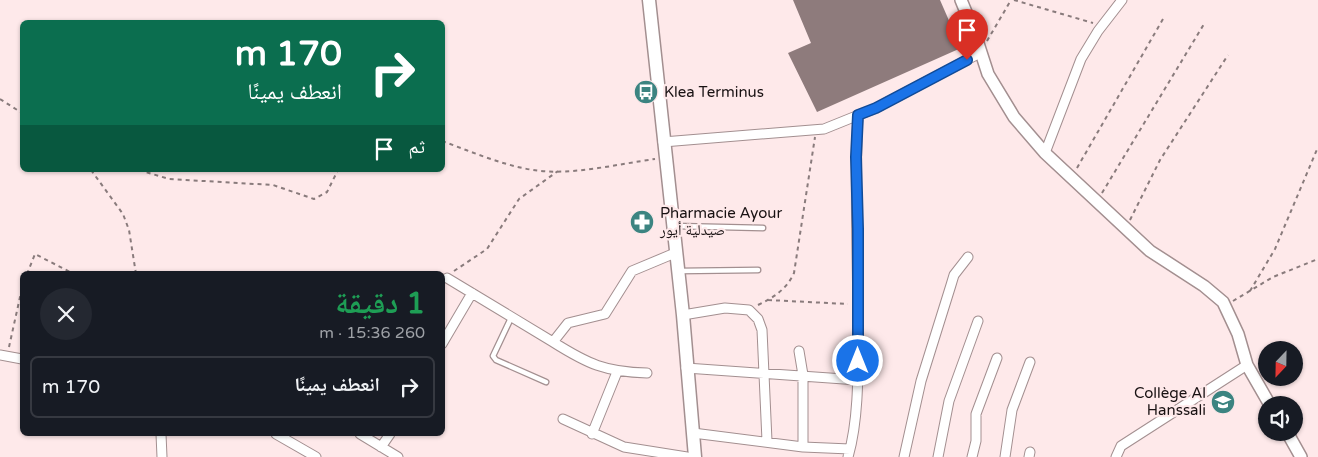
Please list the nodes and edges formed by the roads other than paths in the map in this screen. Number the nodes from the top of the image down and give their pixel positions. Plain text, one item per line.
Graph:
1 (649, 0) edge
2 (961, 0) edge
3 (1122, 0) edge
4 (980, 53) junction
5 (858, 115) junction
6 (663, 142) junction
7 (1045, 153) junction
8 (672, 226) junction
9 (764, 228) dead end
10 (675, 253) junction
11 (968, 257) dead end
12 (758, 270) dead end
13 (677, 271) junction
14 (446, 278) road end
15 (472, 293) junction
16 (683, 315) junction
17 (511, 318) junction
18 (978, 321) dead end
19 (445, 339) edge
20 (553, 342) junction
21 (799, 351) dead end
22 (4, 356) edge
23 (997, 358) dead end
24 (20, 359) edge
25 (1030, 362) dead end
26 (1247, 365) junction
27 (686, 368) junction
28 (618, 372) junction
29 (647, 372) dead end
30 (764, 374) junction
31 (803, 375) junction
32 (858, 380) junction
33 (546, 382) dead end
34 (1265, 396) edge
35 (563, 419) dead end
36 (693, 432) junction
37 (592, 434) junction
38 (161, 436) edge
39 (280, 436) edge
40 (363, 436) edge
41 (389, 436) edge
42 (767, 441) junction
43 (1292, 441) edge
44 (292, 443) junction
45 (381, 447) junction
46 (802, 447) junction
47 (849, 453) edge
48 (162, 457) edge
49 (301, 457) edge
50 (316, 457) edge
51 (398, 457) edge
52 (687, 457) edge
53 (695, 457) edge
54 (904, 457) edge
55 (938, 457) edge
56 (972, 457) edge
57 (1005, 457) edge
58 (1116, 457) edge
59 (1302, 457) edge

1 - 6 main road
2 - 4 street
3 - 7 street
4 - 5 street
4 - 7 street
5 - 6 street
5 - 32 street
6 - 8 main road
7 - 26 street
8 - 9 lane
8 - 10 main road
10 - 13 main road
10 - 20 street
11 - 54 street
12 - 13 lane
13 - 16 main road
14 - 15 street
15 - 17 street
15 - 19 street
16 - 27 main road
16 - 30 street
17 - 20 street
17 - 33 lane
18 - 55 street
20 - 28 street
21 - 31 street
22 - 24 street
23 - 56 street
25 - 57 street
26 - 34 street
26 - 58 street
27 - 30 street
27 - 36 main road
28 - 29 street
28 - 37 street
30 - 31 street
30 - 42 street
31 - 32 street
31 - 46 street
32 - 47 street
35 - 37 street
36 - 42 street
36 - 53 main road
37 - 52 street
38 - 48 street
39 - 44 street
40 - 45 street
41 - 45 street
42 - 46 street
43 - 59 street
44 - 49 street
44 - 50 street
45 - 51 street
46 - 47 street

